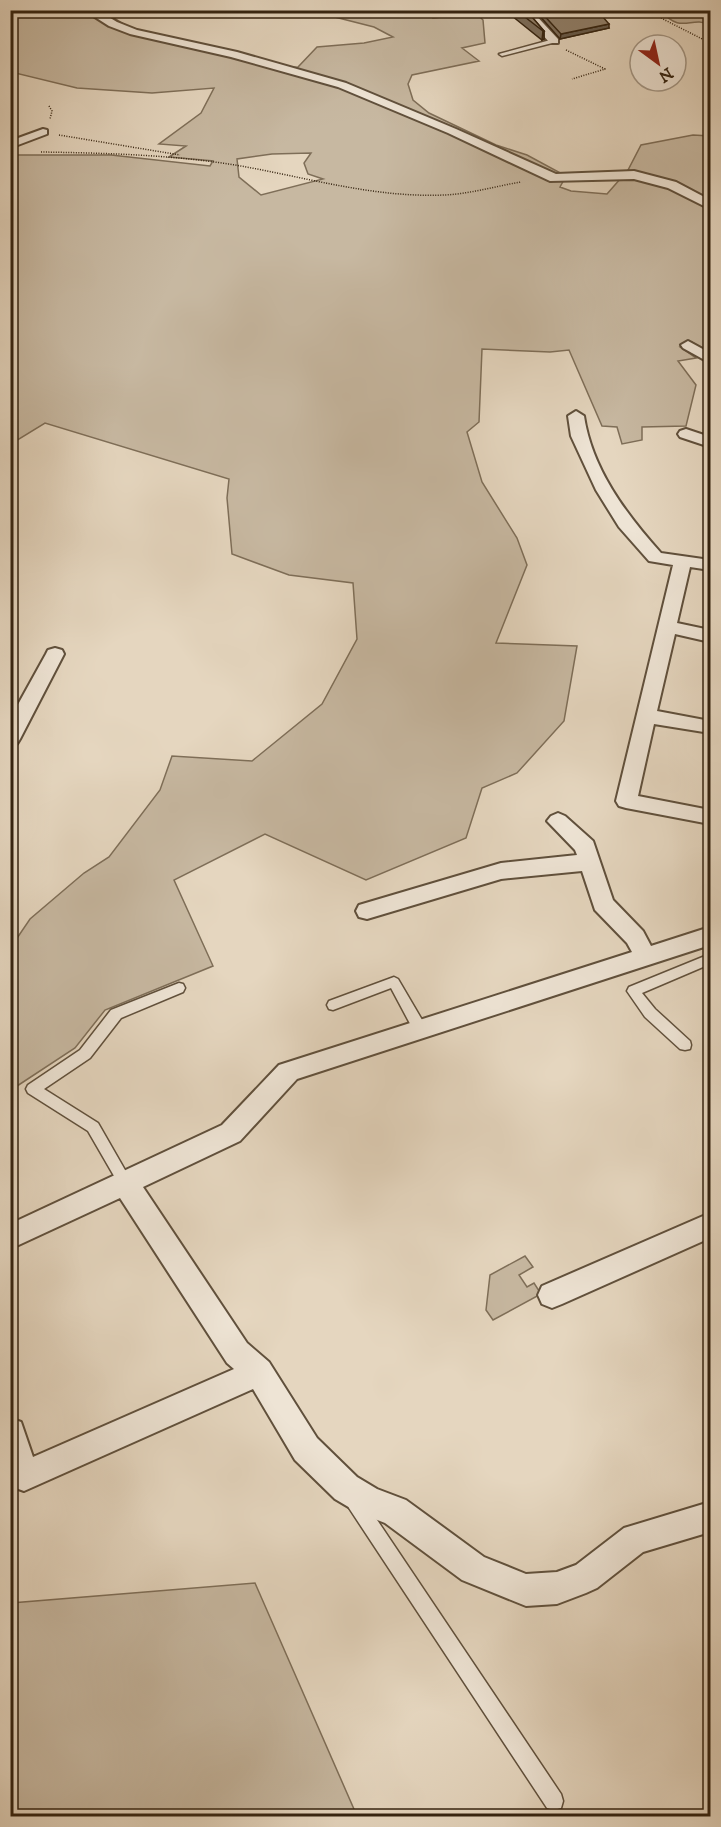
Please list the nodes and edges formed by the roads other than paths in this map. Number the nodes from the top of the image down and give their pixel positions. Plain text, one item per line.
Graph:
1 (89, 10) edge
2 (525, 10) edge
3 (554, 41) joint
4 (502, 54) dead end
5 (21, 129) dead end
6 (10, 145) edge
7 (711, 205) edge
8 (688, 345) dead end
9 (711, 359) edge
10 (576, 416) dead end
11 (686, 435) dead end
12 (711, 442) edge
13 (683, 561) junction
14 (711, 566) edge
15 (667, 627) junction
16 (711, 636) edge
17 (55, 654) dead end
18 (647, 716) junction
19 (711, 728) edge
20 (10, 740) edge
21 (711, 817) edge
22 (558, 821) dead end
23 (590, 862) junction
24 (367, 910) dead end
25 (711, 936) edge
26 (645, 956) junction
27 (711, 959) edge
28 (179, 988) dead end
29 (333, 1005) dead end
30 (420, 1029) junction
31 (685, 1046) dead end
32 (126, 1184) junction
33 (711, 1225) edge
34 (10, 1237) edge
35 (552, 1295) dead end
36 (259, 1372) junction
37 (10, 1433) edge
38 (346, 1488) junction
39 (711, 1517) edge
40 (554, 1801) dead end

1 - 7 street
2 - 3 street
3 - 4 lane
5 - 6 street
8 - 9 street
10 - 13 street
11 - 12 street
13 - 14 street
13 - 15 street
15 - 16 street
15 - 18 street
17 - 20 street
18 - 19 street
18 - 21 street
22 - 23 street
23 - 24 street
23 - 26 street
25 - 26 street
26 - 30 street
27 - 31 lane
28 - 32 lane
29 - 30 lane
30 - 32 street
32 - 34 street
32 - 36 street
33 - 35 street
36 - 37 street
36 - 38 street
38 - 39 street
38 - 40 lane

